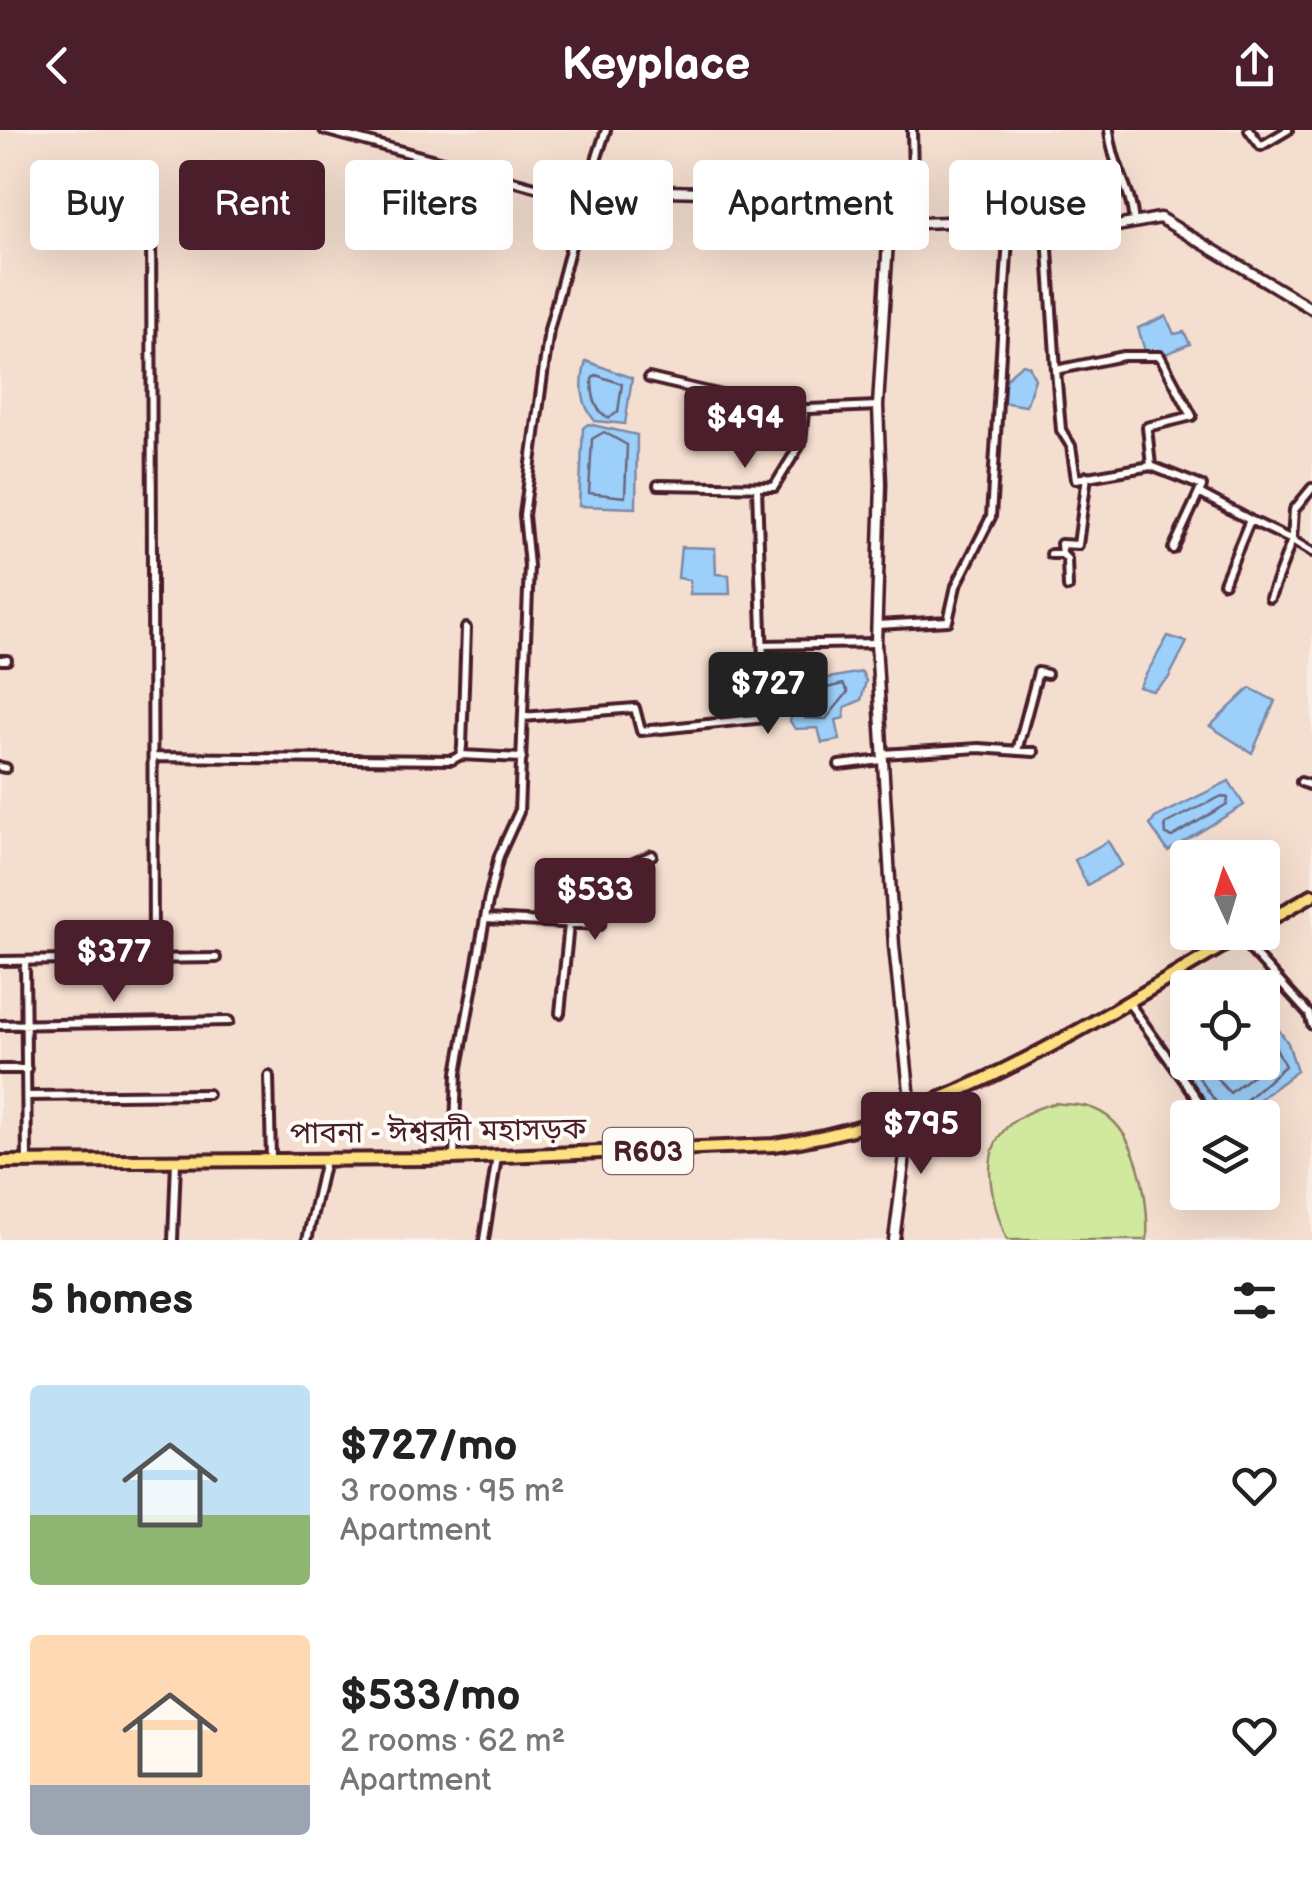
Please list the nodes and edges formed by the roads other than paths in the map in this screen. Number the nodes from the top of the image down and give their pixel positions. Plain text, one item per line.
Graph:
1 (324, 130) edge
2 (606, 130) edge
3 (912, 130) edge
4 (1110, 130) edge
5 (1249, 130) edge
6 (1288, 130) edge
7 (598, 160) edge
8 (913, 160) edge
9 (533, 189) edge
10 (1134, 222) junction
11 (1121, 225) edge
12 (151, 250) edge
13 (571, 250) edge
14 (887, 250) edge
15 (1007, 250) edge
16 (1048, 250) edge
17 (1312, 309) edge
18 (1056, 370) junction
19 (649, 378) dead end
20 (878, 406) junction
21 (804, 410) junction
22 (1152, 466) junction
23 (1087, 476) junction
24 (658, 485) dead end
25 (757, 488) junction
26 (1312, 488) edge
27 (1199, 493) junction
28 (1250, 520) junction
29 (1292, 540) junction
30 (1173, 549) dead end
31 (1312, 552) edge
32 (1051, 554) dead end
33 (1062, 554) junction
34 (1224, 583) dead end
35 (1068, 587) dead end
36 (1270, 598) dead end
37 (877, 625) junction
38 (466, 628) dead end
39 (876, 643) junction
40 (763, 645) junction
41 (1048, 674) dead end
42 (523, 717) junction
43 (1018, 751) junction
44 (1034, 752) dead end
45 (461, 755) junction
46 (155, 757) junction
47 (882, 757) junction
48 (522, 758) junction
49 (840, 764) dead end
50 (1301, 782) dead end
51 (1312, 786) edge
52 (652, 854) dead end
53 (1312, 895) edge
54 (1280, 914) edge
55 (485, 920) junction
56 (570, 924) junction
57 (1217, 950) edge
58 (1256, 950) edge
59 (154, 956) junction
60 (216, 958) dead end
61 (0, 961) edge
62 (25, 961) junction
63 (1129, 1002) junction
64 (560, 1013) dead end
65 (1311, 1014) edge
66 (228, 1021) dead end
67 (27, 1024) junction
68 (0, 1025) edge
69 (1312, 1025) edge
70 (27, 1068) junction
71 (0, 1069) edge
72 (270, 1076) dead end
73 (208, 1094) dead end
74 (27, 1096) junction
75 (1198, 1100) edge
76 (911, 1110) junction
77 (497, 1157) junction
78 (271, 1159) junction
79 (326, 1159) junction
80 (454, 1159) junction
81 (176, 1160) junction
82 (0, 1162) edge
83 (27, 1162) junction
84 (172, 1240) edge
85 (307, 1240) edge
86 (484, 1240) edge
87 (894, 1240) edge

1 - 9 street
2 - 7 street
3 - 8 street
4 - 10 street
5 - 6 street
10 - 11 street
10 - 17 street
12 - 46 street
13 - 42 street
14 - 20 street
15 - 37 street
16 - 18 street
18 - 22 street
18 - 23 street
19 - 21 street
20 - 21 street
20 - 37 street
21 - 25 street
22 - 23 street
22 - 27 street
23 - 33 street
24 - 25 street
25 - 40 street
26 - 29 street
27 - 28 street
27 - 30 street
28 - 29 street
28 - 34 street
29 - 31 street
29 - 36 street
32 - 33 street
33 - 35 street
37 - 39 street
38 - 45 street
39 - 40 street
39 - 47 street
40 - 42 street
41 - 43 street
42 - 48 street
43 - 44 street
43 - 47 street
45 - 46 street
45 - 48 street
46 - 59 street
47 - 49 street
47 - 76 street
48 - 55 street
50 - 51 street
52 - 56 street
53 - 54 main road
55 - 56 street
55 - 80 street
56 - 64 street
57 - 63 main road, পাবনা - ঈশ্বরদী মহাসড়ক / R603
58 - 65 street
59 - 60 street
59 - 62 street
61 - 62 street
62 - 67 street
63 - 75 street
63 - 76 main road, পাবনা - ঈশ্বরদী মহাসড়ক / R603
65 - 69 street
66 - 67 street
67 - 68 street
67 - 70 street
70 - 71 street
70 - 74 street
72 - 78 street
73 - 74 street
74 - 83 street
76 - 77 main road, পাবনা - ঈশ্বরদী মহাসড়ক / R603
76 - 87 street
77 - 80 main road, পাবনা - ঈশ্বরদী মহাসড়ক / R603
77 - 86 street
78 - 79 main road, পাবনা - ঈশ্বরদী মহাসড়ক / R603
78 - 81 main road, পাবনা - ঈশ্বরদী মহাসড়ক / R603
79 - 80 main road, পাবনা - ঈশ্বরদী মহাসড়ক / R603
79 - 85 street
81 - 83 main road, পাবনা - ঈশ্বরদী মহাসড়ক / R603
81 - 84 street
82 - 83 main road, পাবনা - ঈশ্বরদী মহাসড়ক / R603

